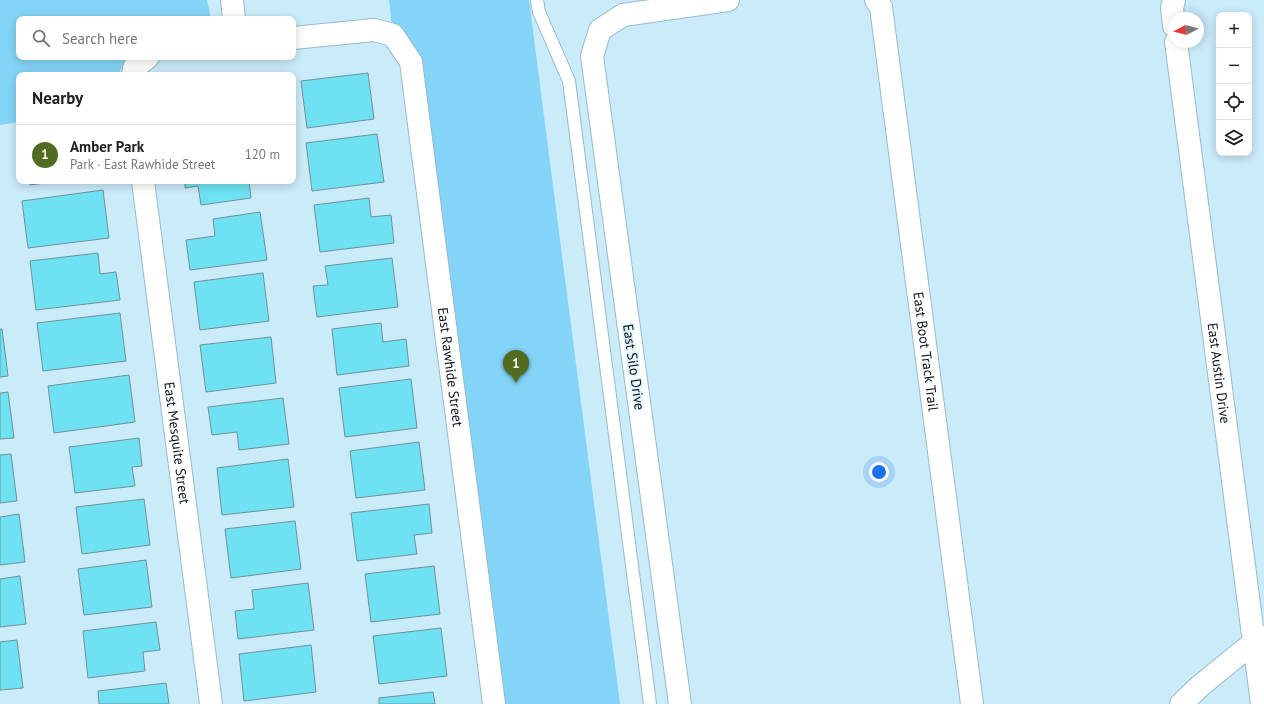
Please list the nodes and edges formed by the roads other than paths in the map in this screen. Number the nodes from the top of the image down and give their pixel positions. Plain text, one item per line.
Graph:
1 (232, 0) edge
2 (538, 0) edge
3 (728, 0) edge
4 (876, 0) edge
5 (1174, 0) edge
6 (686, 3) edge
7 (1172, 12) edge
8 (234, 16) edge
9 (296, 38) edge
10 (1177, 48) edge
11 (143, 184) edge
12 (1259, 639) edge
13 (211, 704) edge
14 (494, 704) edge
15 (650, 704) edge
16 (680, 704) edge
17 (972, 704) edge
18 (1181, 704) edge
19 (1262, 704) edge

1 - 8 street
2 - 15 lane
3 - 6 street
4 - 17 street, East Boot Track Trail
5 - 7 street
6 - 16 street, East Silo Drive
9 - 14 street, East Rawhide Street
10 - 12 street, East Austin Drive
11 - 13 street, East Mesquite Street
12 - 18 street
12 - 19 street, East Austin Drive

